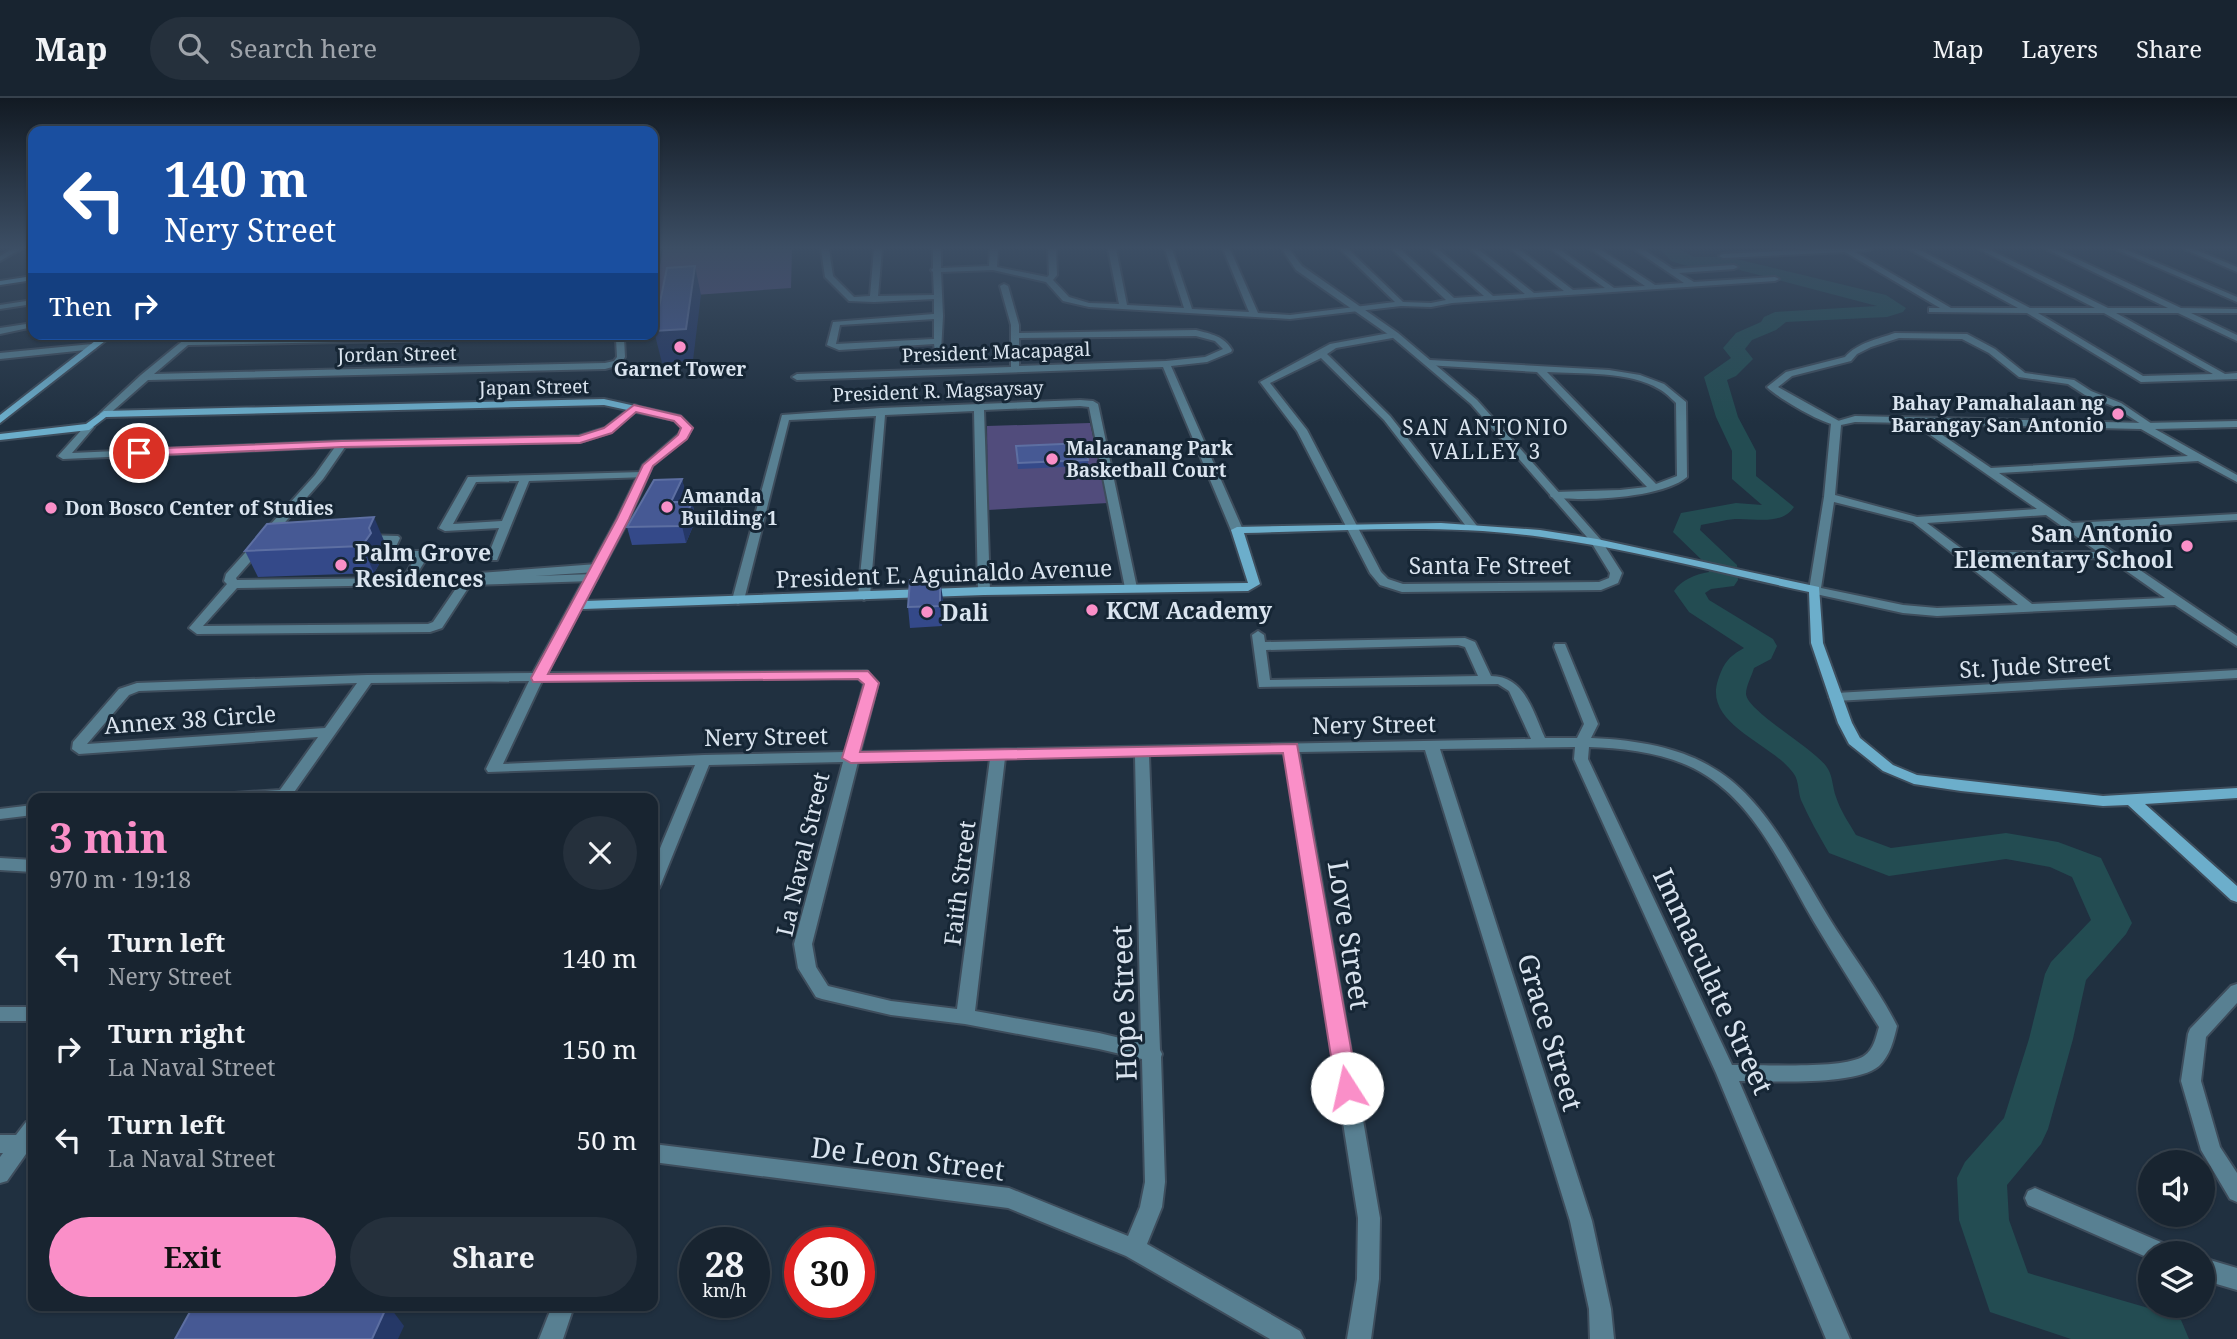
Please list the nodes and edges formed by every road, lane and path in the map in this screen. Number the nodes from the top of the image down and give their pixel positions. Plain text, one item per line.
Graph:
1 (937, 307) edge
2 (1009, 307) edge
3 (1111, 307) edge
4 (1187, 307) edge
5 (1251, 307) edge
6 (1354, 307) edge
7 (1380, 307) edge
8 (1946, 307) edge
9 (2022, 307) edge
10 (2099, 307) edge
11 (2175, 307) edge
12 (1124, 308) joint
13 (1950, 309) junction
14 (1358, 310) junction
15 (1932, 310) dead end
16 (2028, 310) junction
17 (2105, 310) junction
18 (2184, 311) junction
19 (2237, 311) edge
20 (1189, 312) junction
21 (939, 316) junction
22 (1255, 316) junction
23 (28, 326) edge
24 (0, 331) edge
25 (1395, 335) junction
26 (1016, 336) junction
27 (2237, 338) edge
28 (102, 340) edge
29 (187, 340) edge
30 (290, 340) edge
31 (620, 340) edge
32 (185, 342) junction
33 (92, 347) junction
34 (1322, 354) junction
35 (0, 356) edge
36 (1430, 363) junction
37 (1166, 364) junction
38 (1014, 369) junction
39 (1539, 369) junction
40 (2237, 376) edge
41 (144, 377) junction
42 (797, 377) dead end
43 (2224, 377) junction
44 (979, 407) junction
45 (634, 408) junction
46 (881, 411) junction
47 (104, 414) junction
48 (0, 420) edge
49 (1915, 420) junction
50 (1836, 423) junction
51 (2237, 424) edge
52 (2147, 426) junction
53 (89, 427) junction
54 (0, 437) edge
55 (342, 444) junction
56 (2200, 458) junction
57 (1988, 471) junction
58 (643, 475) junction
59 (525, 478) junction
60 (2237, 479) edge
61 (1654, 488) junction
62 (1555, 495) junction
63 (1829, 497) junction
64 (2048, 512) junction
65 (2237, 517) edge
66 (1917, 520) junction
67 (506, 524) junction
68 (1354, 527) junction
69 (2069, 527) junction
70 (1473, 528) junction
71 (1237, 530) junction
72 (344, 539) edge
73 (261, 542) junction
74 (275, 542) edge
75 (1597, 542) junction
76 (2110, 555) junction
77 (1964, 556) junction
78 (493, 558) dead end
79 (595, 573) junction
80 (469, 580) junction
81 (406, 583) junction
82 (234, 584) junction
83 (1131, 588) junction
84 (1815, 590) junction
85 (984, 591) junction
86 (864, 596) junction
87 (738, 600) junction
88 (2177, 601) junction
89 (578, 603) junction
90 (2027, 606) junction
91 (2237, 642) edge
92 (1560, 647) dead end
93 (2237, 674) edge
94 (538, 678) junction
95 (367, 680) junction
96 (1486, 680) junction
97 (1836, 697) junction
98 (329, 732) junction
99 (1582, 742) junction
100 (1541, 744) junction
101 (1431, 745) junction
102 (1291, 748) junction
103 (1142, 750) junction
104 (998, 755) junction
105 (851, 758) junction
106 (704, 760) junction
107 (286, 793) edge
108 (2237, 793) edge
109 (2133, 801) junction
110 (28, 811) edge
111 (0, 814) edge
112 (0, 864) edge
113 (28, 866) edge
114 (658, 872) edge
115 (2237, 896) edge
116 (2237, 991) edge
117 (0, 1014) edge
118 (28, 1014) edge
119 (965, 1017) junction
120 (1153, 1054) junction
121 (1726, 1073) junction
122 (28, 1136) edge
123 (0, 1144) edge
124 (658, 1154) edge
125 (0, 1174) edge
126 (2237, 1192) edge
127 (2035, 1198) dead end
128 (2138, 1243) edge
129 (1133, 1250) junction
130 (2215, 1273) edge
131 (2237, 1279) edge
132 (561, 1311) edge
133 (1842, 1338) edge
134 (551, 1339) edge
135 (1292, 1339) edge
136 (1359, 1339) edge
137 (1602, 1339) edge

1 - 21 street
2 - 26 street
3 - 12 street
4 - 20 street
5 - 22 street
6 - 14 street
7 - 14 street
8 - 13 street
9 - 16 street
10 - 17 street
11 - 18 street
12 - 20 street
13 - 15 street
13 - 16 street
14 - 22 street
14 - 25 street
16 - 17 street
16 - 43 street
17 - 18 street
17 - 43 street
18 - 19 street
18 - 27 street
20 - 22 street
21 - 21 street
23 - 24 street
25 - 34 street
25 - 36 street
26 - 37 street, President Macapagal
26 - 38 street
28 - 33 main road
29 - 32 street
30 - 32 street, Jordan Street
31 - 41 street, Jordan Street
32 - 41 street
33 - 35 street
33 - 48 main road
34 - 68 street
34 - 70 street
36 - 39 street
36 - 62 street
37 - 38 street, President Macapagal
37 - 71 street
38 - 42 street, President Macapagal
39 - 61 street
39 - 61 street
40 - 43 street
41 - 47 street
44 - 46 street, President R. Magsaysay
44 - 83 street, President R. Magsaysay
44 - 85 street
45 - 47 main road, Japan Street
45 - 55 street
45 - 58 main road, Japan Street
46 - 86 street
46 - 87 street, President R. Magsaysay
47 - 53 main road
49 - 50 street
49 - 52 street
49 - 57 street
50 - 52 street
50 - 63 street
51 - 52 street
52 - 56 street
53 - 54 main road
53 - 55 street
55 - 73 street
56 - 57 street
56 - 60 street
57 - 64 street
58 - 59 street
58 - 79 main road
59 - 67 street
59 - 67 street
61 - 62 street
62 - 75 street
63 - 66 street
63 - 84 street
64 - 66 street
64 - 69 street
65 - 69 street
66 - 77 street
67 - 78 street
68 - 70 main road
68 - 71 main road
68 - 75 street, Santa Fe Street
69 - 76 street
70 - 75 main road
71 - 83 main road, President E. Aguinaldo Avenue
72 - 81 street
73 - 74 street
73 - 82 street
75 - 84 main road
76 - 77 street
76 - 88 street
77 - 90 street
79 - 80 street
79 - 89 main road
80 - 81 street
80 - 82 street
81 - 82 street
83 - 85 main road, President E. Aguinaldo Avenue
84 - 90 street
84 - 97 main road
85 - 86 main road, President E. Aguinaldo Avenue
86 - 87 main road, President E. Aguinaldo Avenue
87 - 89 main road, President E. Aguinaldo Avenue
88 - 90 street
88 - 91 street
89 - 94 street
92 - 99 street, Immaculate Street
93 - 97 street, St. Jude Street
94 - 95 street
94 - 105 street, La Naval Street
94 - 106 street, Nery Street
95 - 98 street
95 - 98 street, Annex 38 Circle
96 - 96 street
96 - 100 street
97 - 109 main road
98 - 107 street
99 - 100 street, Nery Street
99 - 121 street, Immaculate Street
99 - 121 street, Nery Street
100 - 101 street, Nery Street
101 - 102 street, Nery Street
101 - 137 street, Grace Street
102 - 103 street, Nery Street
102 - 136 street, Love Street
103 - 104 street, Nery Street
103 - 120 street, Hope Street
104 - 105 street, Nery Street
104 - 119 street, Faith Street
105 - 106 street, Nery Street
105 - 119 street, La Naval Street
106 - 114 street
108 - 109 main road
109 - 115 main road
110 - 111 street
112 - 113 street
116 - 126 street
117 - 118 street
119 - 120 street, La Naval Street
120 - 129 street, Hope Street
121 - 133 street, Immaculate Street
122 - 123 street
122 - 125 street
124 - 129 street, De Leon Street
127 - 128 street
129 - 135 street, De Leon Street
130 - 131 street
132 - 134 street

